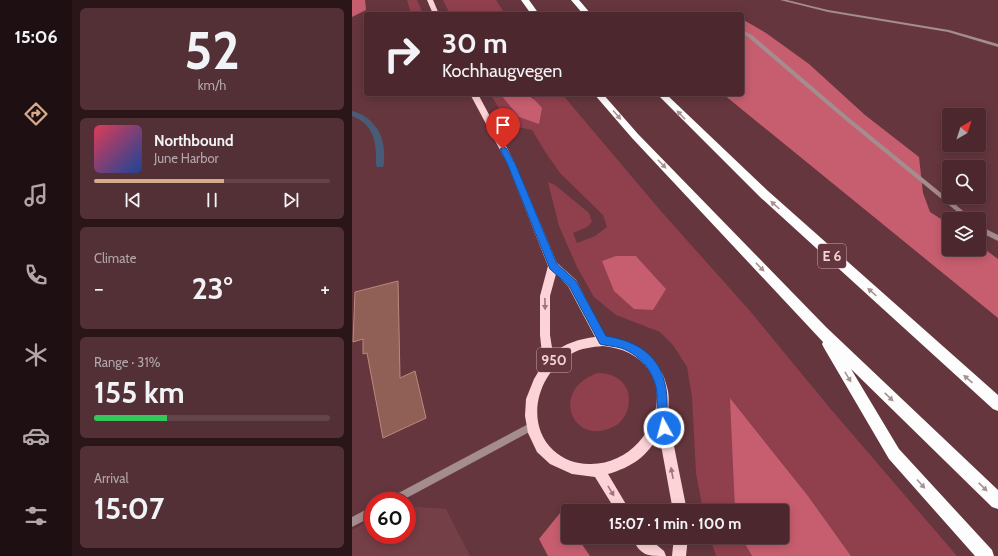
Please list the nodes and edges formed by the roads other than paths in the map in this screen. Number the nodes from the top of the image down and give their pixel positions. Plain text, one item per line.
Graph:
1 (430, 0) edge
2 (525, 0) edge
3 (575, 0) edge
4 (782, 0) edge
5 (435, 12) edge
6 (534, 12) edge
7 (585, 12) edge
8 (744, 33) edge
9 (998, 46) edge
10 (475, 96) edge
11 (600, 96) edge
12 (663, 96) edge
13 (961, 212) edge
14 (986, 232) edge
15 (998, 238) edge
16 (553, 266) junction
17 (821, 331) junction
18 (603, 340) junction
19 (549, 364) junction
20 (998, 404) edge
21 (662, 414) junction
22 (532, 426) junction
23 (599, 471) junction
24 (409, 492) edge
25 (998, 501) edge
26 (620, 504) edge
27 (679, 504) edge
28 (364, 516) edge
29 (352, 522) edge
30 (643, 544) edge
31 (680, 544) edge
32 (658, 556) edge
33 (679, 556) edge
34 (986, 556) edge

1 - 5 main road
2 - 6 highway
3 - 7 highway
4 - 9 street
8 - 13 street
10 - 16 main road
11 -> 17 highway
20 -> 12 highway, E 6
14 - 15 street
16 - 18 main road
16 -> 19 main road, 950
17 -> 25 highway
17 -> 34 highway
18 - 19 main road, 950
18 - 21 main road, 950
19 - 22 main road, 950
21 - 23 main road, 950
27 -> 21 main road, 950
22 - 23 main road, 950
22 - 24 street
23 -> 26 main road
28 - 29 street
30 - 32 main road
31 - 33 main road

